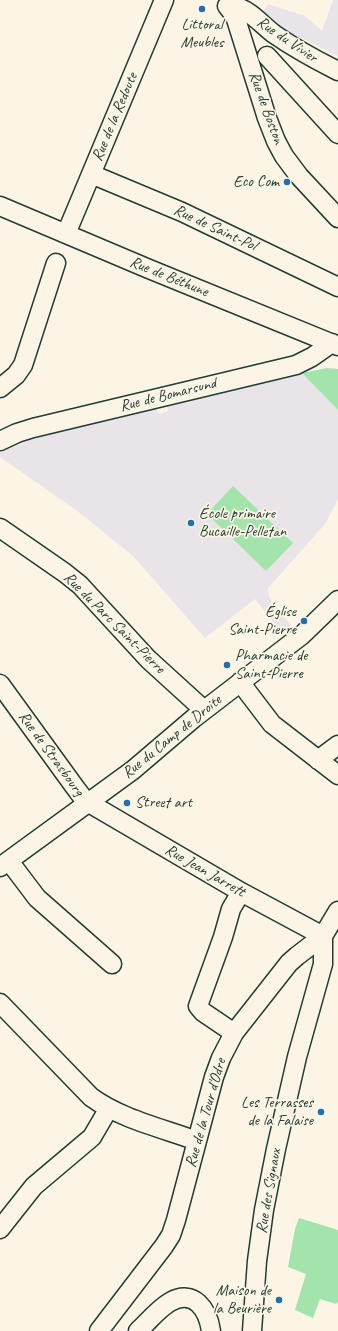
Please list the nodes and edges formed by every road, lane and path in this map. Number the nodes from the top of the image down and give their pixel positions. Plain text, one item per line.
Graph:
1 (164, 0) edge
2 (233, 3) edge
3 (267, 56) junction
4 (250, 62) junction
5 (319, 62) junction
6 (338, 71) edge
7 (338, 134) edge
8 (91, 174) junction
9 (0, 206) edge
10 (338, 218) edge
11 (66, 234) junction
12 (56, 263) dead end
13 (338, 287) edge
14 (335, 345) edge
15 (0, 388) edge
16 (0, 441) edge
17 (0, 528) edge
18 (338, 600) edge
19 (240, 682) junction
20 (0, 684) edge
21 (204, 710) junction
22 (338, 745) edge
23 (318, 760) junction
24 (338, 775) edge
25 (89, 803) junction
26 (4, 864) edge
27 (241, 892) junction
28 (338, 911) edge
29 (323, 936) junction
30 (112, 964) dead end
31 (0, 1003) edge
32 (234, 1033) junction
33 (109, 1108) junction
34 (197, 1141) junction
35 (0, 1229) edge
36 (99, 1331) edge
37 (138, 1331) edge
38 (211, 1331) edge
39 (252, 1331) edge

1 - 8 street, Rue de la Redoute
2 - 4 street, Rue de Boston
2 - 5 street, Rue du Vivier
3 - 4 street
3 - 5 street
3 - 7 street
4 - 10 street, Rue de Boston
5 - 6 street, Rue du Vivier
8 - 11 street, Rue de la Redoute
8 - 13 street, Rue de Saint-Pol
9 - 11 street, Rue de Béthune
11 - 14 street, Rue de Béthune
12 - 15 street
14 - 16 street, Rue de Bomarsund
17 - 21 street, Rue du Parc Saint-Pierre
18 - 19 street, Rue du Camp de Droite
19 - 21 street, Rue du Camp de Droite
19 - 23 street
20 - 25 street, Rue de Strasbourg
21 - 25 street, Rue du Camp de Droite
22 - 23 street
23 - 24 street
25 - 26 street, Rue du Camp de Droite
25 - 27 street, Rue Jean Jarrett
26 - 30 street
27 - 29 street, Rue Jean Jarrett
27 - 32 street
28 - 29 street, Rue de la Tour d'Odre
29 - 32 street, Rue de la Tour d'Odre
29 - 39 street, Rue des Signaux
31 - 33 street
32 - 34 street, Rue de la Tour d'Odre
33 - 34 street
33 - 35 street
34 - 36 street, Rue de la Tour d'Odre
37 - 38 street

